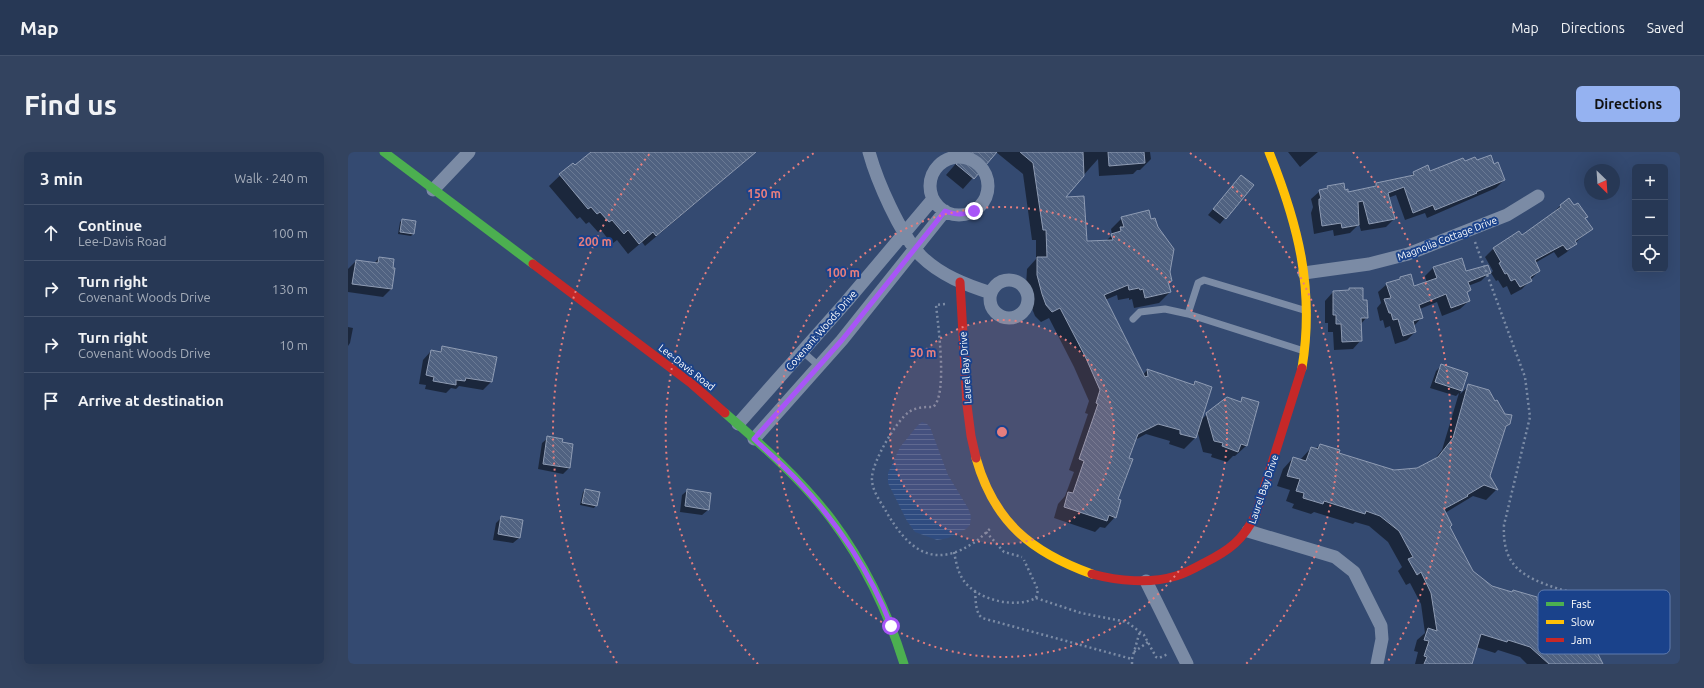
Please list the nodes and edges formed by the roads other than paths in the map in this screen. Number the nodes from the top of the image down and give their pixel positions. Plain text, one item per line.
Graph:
1 (384, 152) edge
2 (469, 152) edge
3 (869, 152) edge
4 (1269, 152) edge
5 (433, 190) junction
6 (1538, 196) dead end
7 (933, 199) junction
8 (945, 211) junction
9 (905, 233) junction
10 (915, 248) junction
11 (1304, 273) junction
12 (960, 282) junction
13 (991, 293) dead end
14 (1307, 311) junction
15 (1188, 314) junction
16 (1133, 319) dead end
17 (802, 351) junction
18 (1306, 352) junction
19 (819, 366) junction
20 (738, 424) junction
21 (754, 439) junction
22 (1248, 531) junction
23 (1146, 581) junction
24 (904, 664) edge
25 (1187, 664) edge
26 (1377, 664) edge

1 - 5 street, Lee-Davis Road
2 - 5 street
3 - 9 street
4 - 11 street, Laurel Bay Drive
5 - 20 street, Lee-Davis Road
6 - 11 street, Magnolia Cottage Drive
7 - 8 street
7 - 8 street
7 - 9 street, Covenant Woods Drive
8 - 10 street, Covenant Woods Drive
9 - 10 street
9 - 17 street, Covenant Woods Drive
10 - 12 street
10 - 19 street, Covenant Woods Drive
11 - 14 street, Laurel Bay Drive
12 - 13 street
12 - 23 street, Laurel Bay Drive
14 - 15 lane
14 - 18 street, Laurel Bay Drive
15 - 16 lane
15 - 18 lane
17 - 19 lane
17 - 20 street, Covenant Woods Drive
18 - 22 street, Laurel Bay Drive
19 - 21 street, Covenant Woods Drive
20 - 21 street, Lee-Davis Road
21 - 24 street, Lee-Davis Road
22 - 23 street, Laurel Bay Drive
22 - 26 street
23 - 25 street

